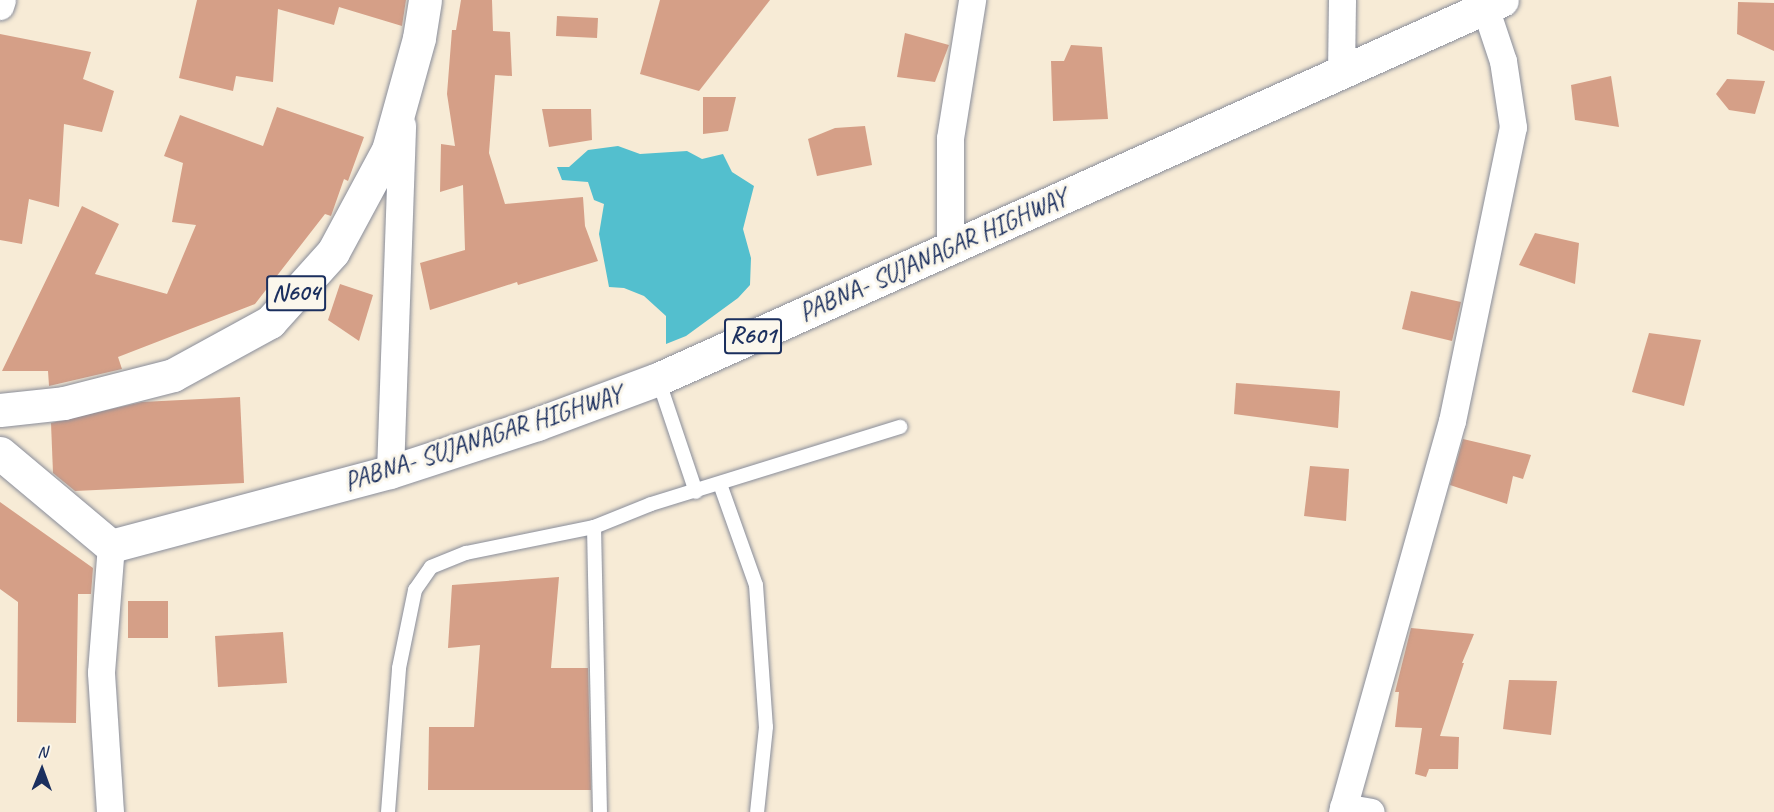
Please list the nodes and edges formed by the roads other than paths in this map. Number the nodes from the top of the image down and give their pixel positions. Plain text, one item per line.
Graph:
1 (2, 0) edge
2 (425, 0) edge
3 (972, 0) edge
4 (1342, 0) edge
5 (1493, 4) edge
6 (0, 6) edge
7 (1341, 72) junction
8 (403, 95) junction
9 (950, 247) junction
10 (658, 379) junction
11 (0, 410) edge
12 (900, 427) dead end
13 (0, 453) edge
14 (390, 472) junction
15 (720, 484) junction
16 (696, 492) junction
17 (594, 528) junction
18 (111, 546) junction
19 (1342, 810) edge
20 (110, 812) edge
21 (388, 812) edge
22 (600, 812) edge
23 (757, 812) edge
24 (1371, 812) edge

1 - 6 street
2 - 8 main road, N604
3 - 9 street
4 - 7 street
5 - 7 main road, PABNA- SUJANAGAR HIGHWAY / R601
5 - 19 street
7 - 9 main road, PABNA- SUJANAGAR HIGHWAY / R601
8 - 11 main road, N604
8 - 14 street
9 - 10 main road, PABNA- SUJANAGAR HIGHWAY / R601
10 - 14 main road, PABNA- SUJANAGAR HIGHWAY / R601
10 - 16 lane
12 - 15 lane
13 - 18 main road
14 - 18 main road, PABNA- SUJANAGAR HIGHWAY / R601
15 - 16 lane
15 - 23 lane
16 - 17 lane
17 - 21 lane
17 - 22 lane
18 - 20 street
19 - 24 street

